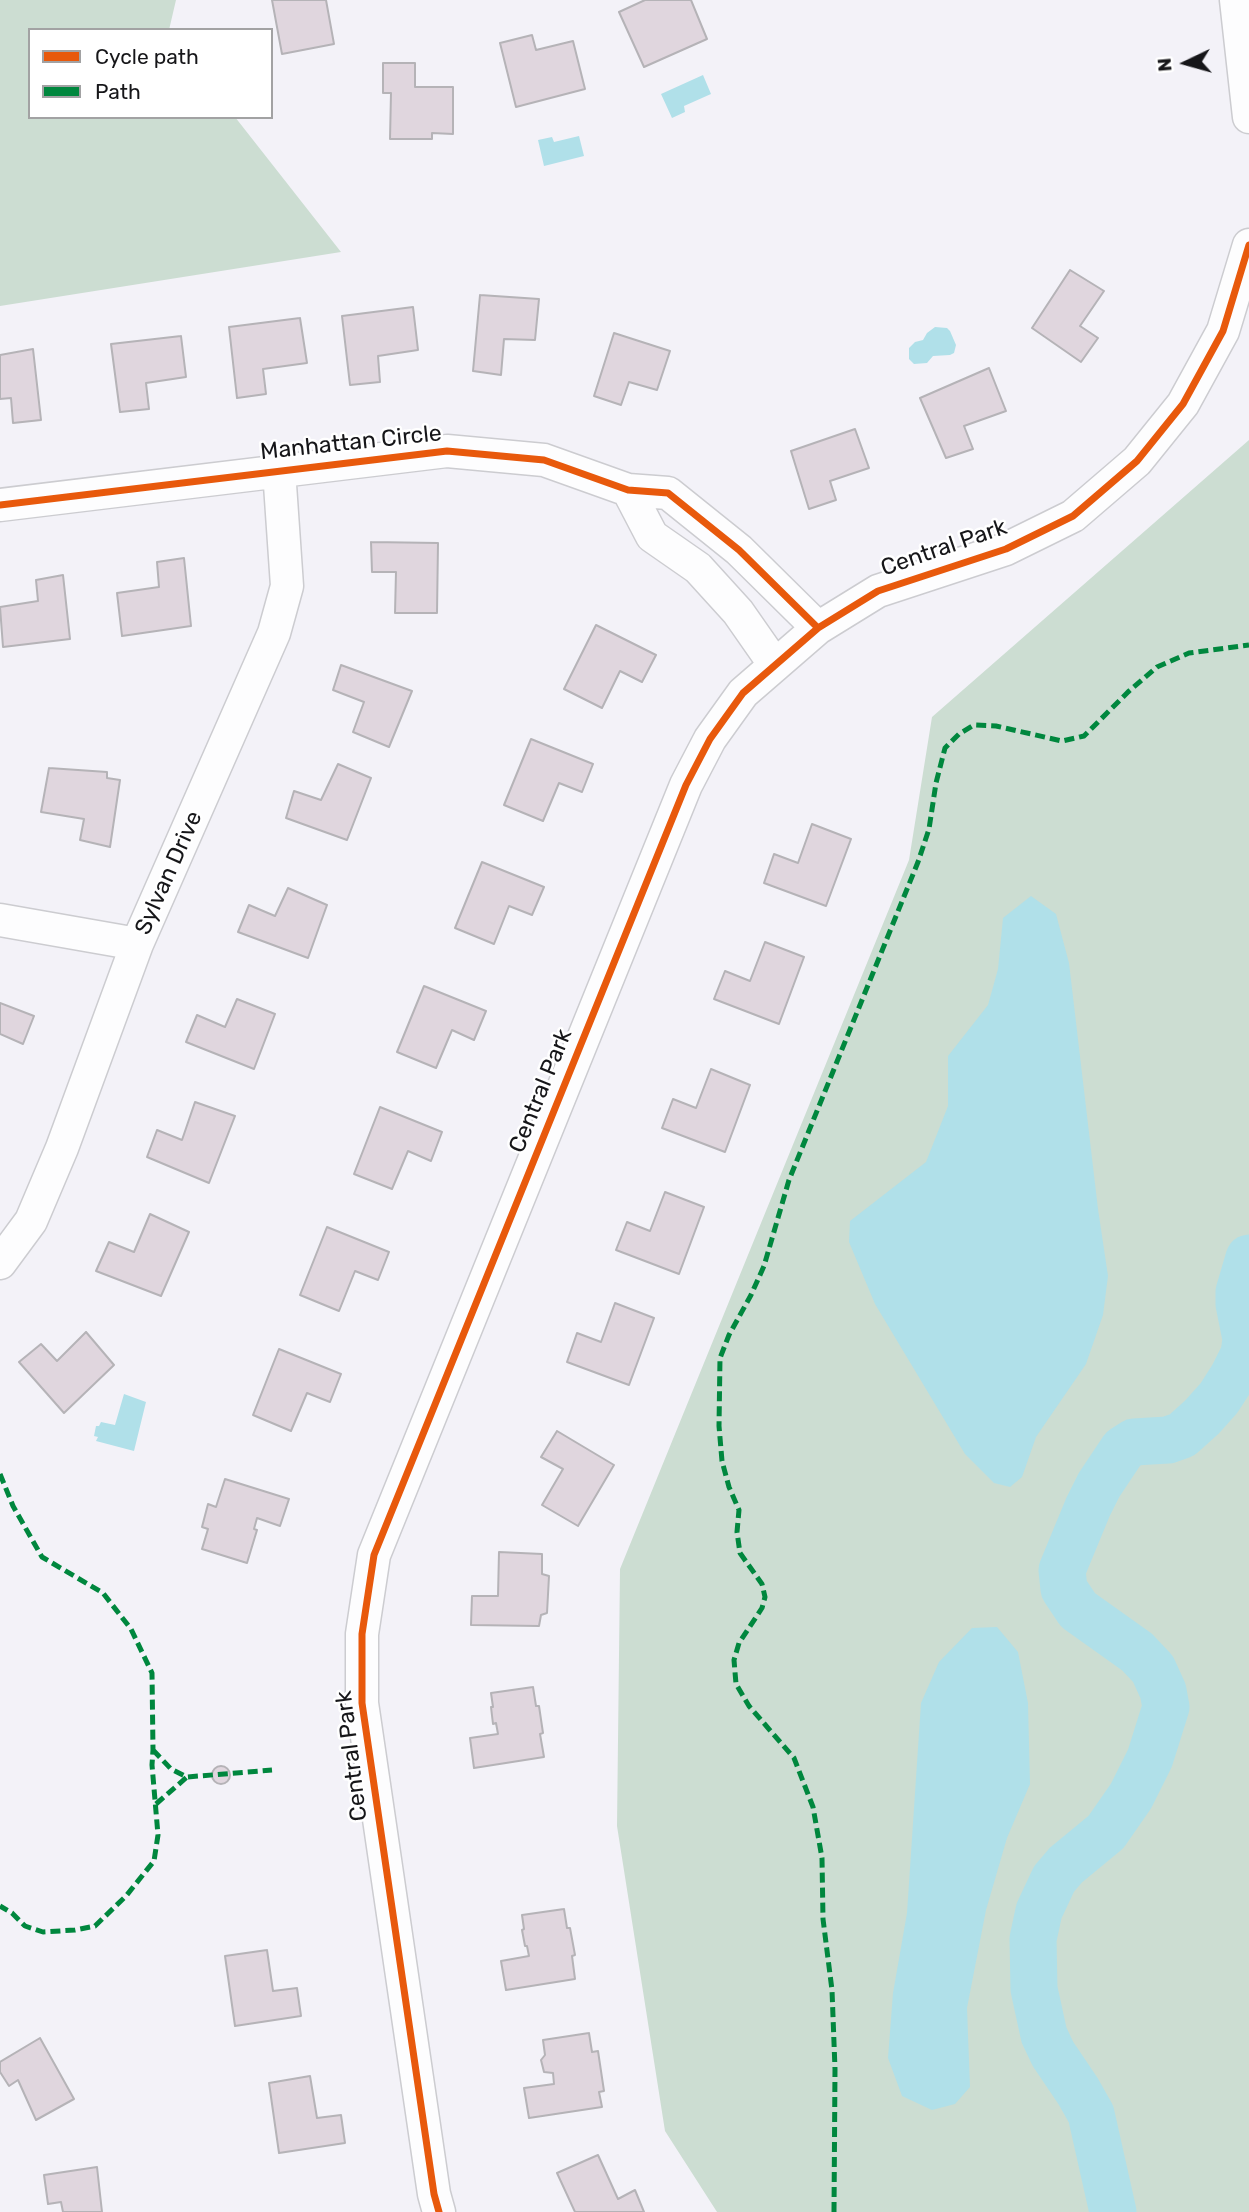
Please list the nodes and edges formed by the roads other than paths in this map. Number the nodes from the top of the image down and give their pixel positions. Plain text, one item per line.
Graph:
1 (1236, 0) edge
2 (1249, 117) edge
3 (1249, 245) edge
4 (279, 470) junction
5 (628, 490) junction
6 (0, 505) edge
7 (818, 628) junction
8 (775, 666) junction
9 (0, 920) edge
10 (137, 944) junction
11 (0, 1263) edge
12 (439, 2212) edge

1 - 2 street
3 - 7 street, Central Park
4 - 5 street, Manhattan Circle
4 - 6 street, Manhattan Circle
4 - 10 street, Sylvan Drive
5 - 7 street, Manhattan Circle
5 - 8 street
7 - 8 street, Central Park
8 - 12 street, Central Park
9 - 10 street
10 - 11 street, Sylvan Drive

